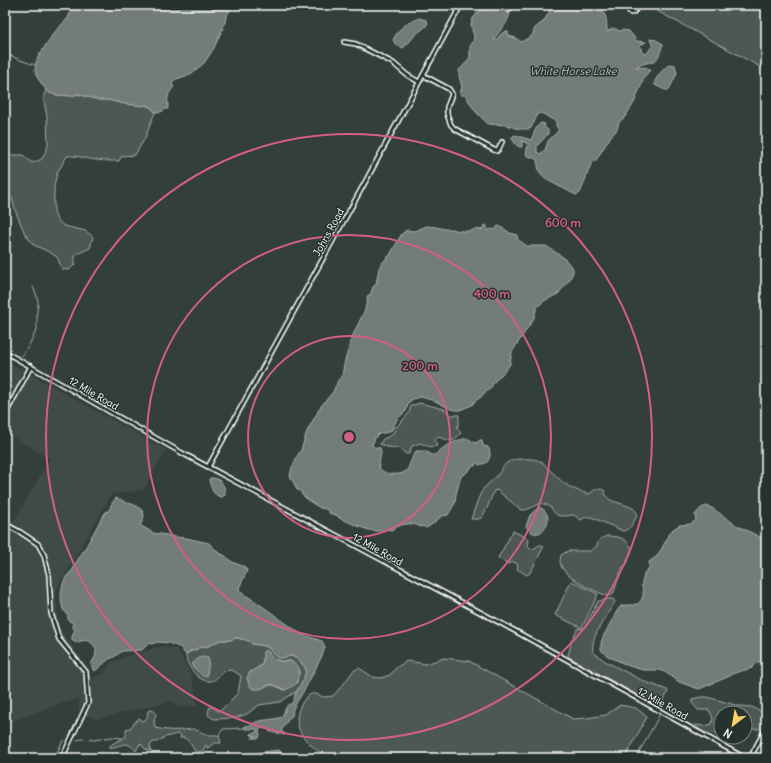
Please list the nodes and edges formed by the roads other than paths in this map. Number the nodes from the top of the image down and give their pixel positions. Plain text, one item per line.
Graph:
1 (461, 5) edge
2 (502, 5) edge
3 (628, 5) edge
4 (636, 5) edge
5 (509, 10) dead end
6 (344, 42) dead end
7 (423, 75) junction
8 (419, 82) junction
9 (502, 142) dead end
10 (5, 352) edge
11 (31, 366) junction
12 (5, 415) edge
13 (208, 467) junction
14 (5, 524) edge
15 (766, 728) edge
16 (62, 758) edge
17 (745, 758) edge
18 (750, 758) edge

1 - 7 street, Johns Road
2 - 5 street
3 - 4 street
6 - 8 street
7 - 8 street, Johns Road
7 - 9 street
8 - 13 street, Johns Road
10 - 11 street, 12 Mile Road
11 - 12 street
11 - 13 street, 12 Mile Road
13 - 17 street, 12 Mile Road
14 - 16 street
15 - 18 street

